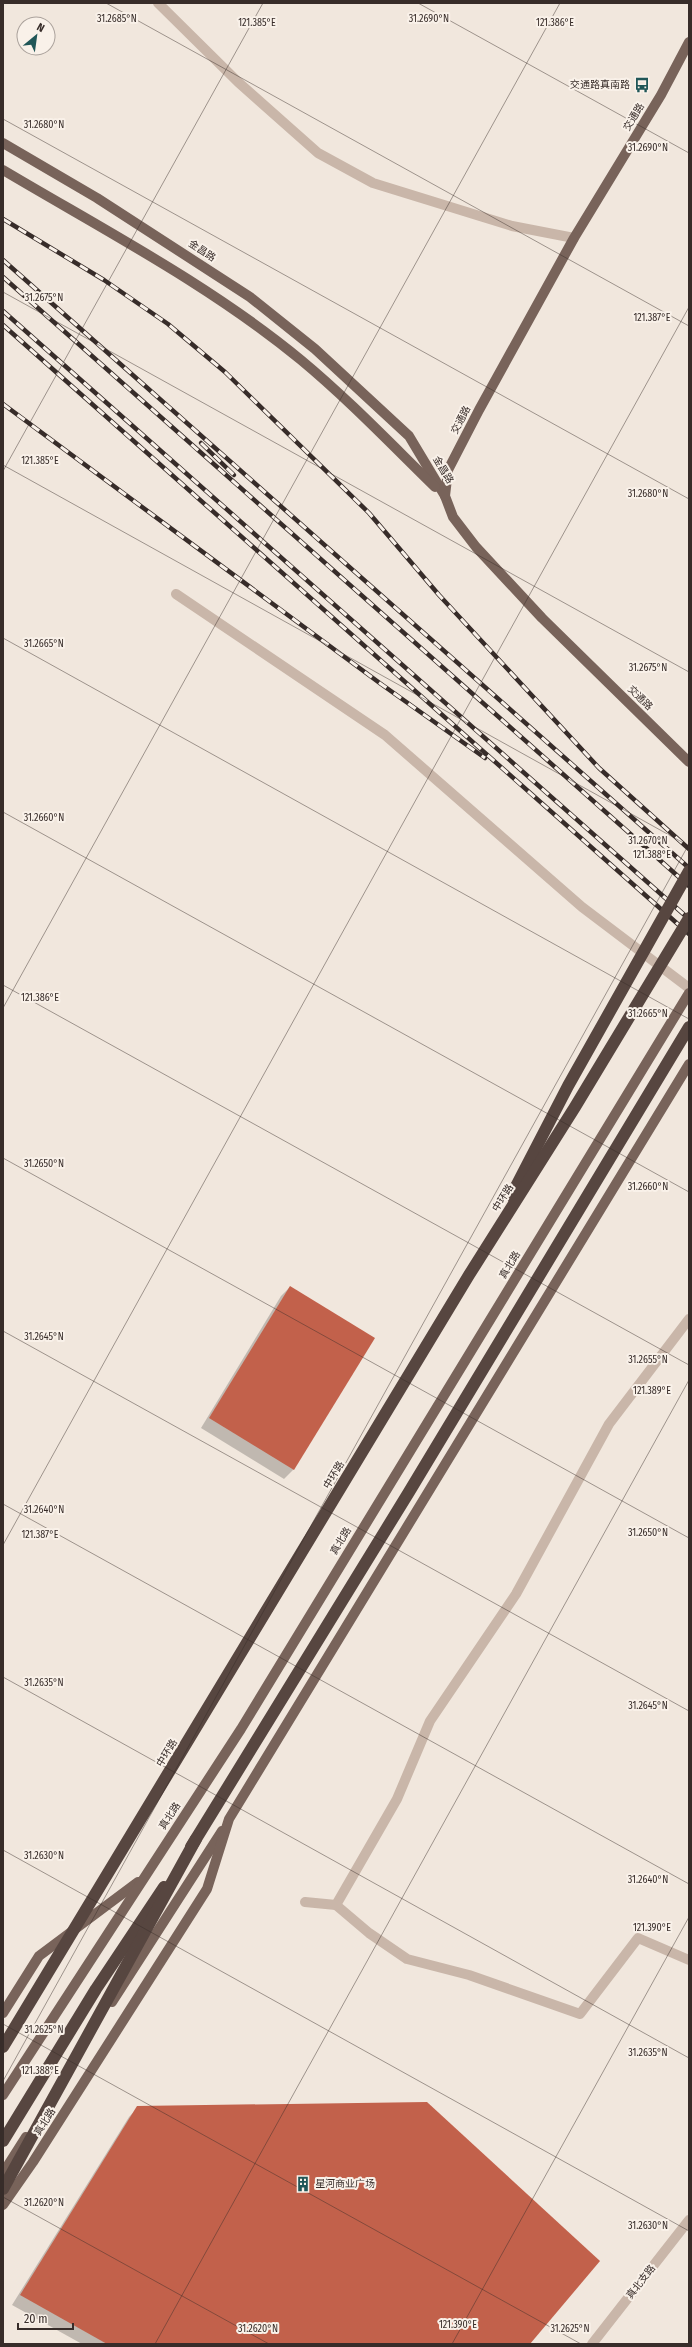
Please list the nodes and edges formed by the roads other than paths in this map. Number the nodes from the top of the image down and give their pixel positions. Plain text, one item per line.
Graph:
1 (158, 3) edge
2 (689, 42) edge
3 (3, 143) edge
4 (3, 170) edge
5 (574, 238) junction
6 (445, 496) junction
7 (176, 594) dead end
8 (689, 762) edge
9 (689, 871) edge
10 (689, 918) edge
11 (689, 988) edge
12 (689, 993) edge
13 (689, 1027) edge
14 (689, 1064) edge
15 (469, 1275) junction
16 (689, 1319) edge
17 (229, 1819) junction
18 (196, 1839) junction
19 (144, 1877) junction
20 (305, 1902) dead end
21 (336, 1904) junction
22 (689, 1960) edge
23 (3, 2013) edge
24 (3, 2047) edge
25 (3, 2095) edge
26 (3, 2141) edge
27 (3, 2173) edge
28 (3, 2189) edge
29 (3, 2205) edge
30 (689, 2220) edge
31 (592, 2344) edge

1 - 5 street
2 - 5 main road, 交通路
3 - 6 main road, 金昌路
4 - 6 main road, 金昌路
5 - 6 main road, 交通路
6 - 8 main road, 交通路
7 - 11 street
9 - 15 highway, bridge
10 - 15 highway, 中环路, bridge
12 - 19 main road, 真北路
13 - 18 highway
14 - 17 main road, 真北路
15 - 24 highway, 中环路, bridge
16 - 21 street
17 - 27 main road, 真北路
17 - 29 main road, 真北路
18 - 26 highway, bridge
18 - 28 highway, bridge
19 - 23 main road
19 - 25 main road, 真北路
20 - 21 street
21 - 22 street
30 - 31 street, 真北支路

